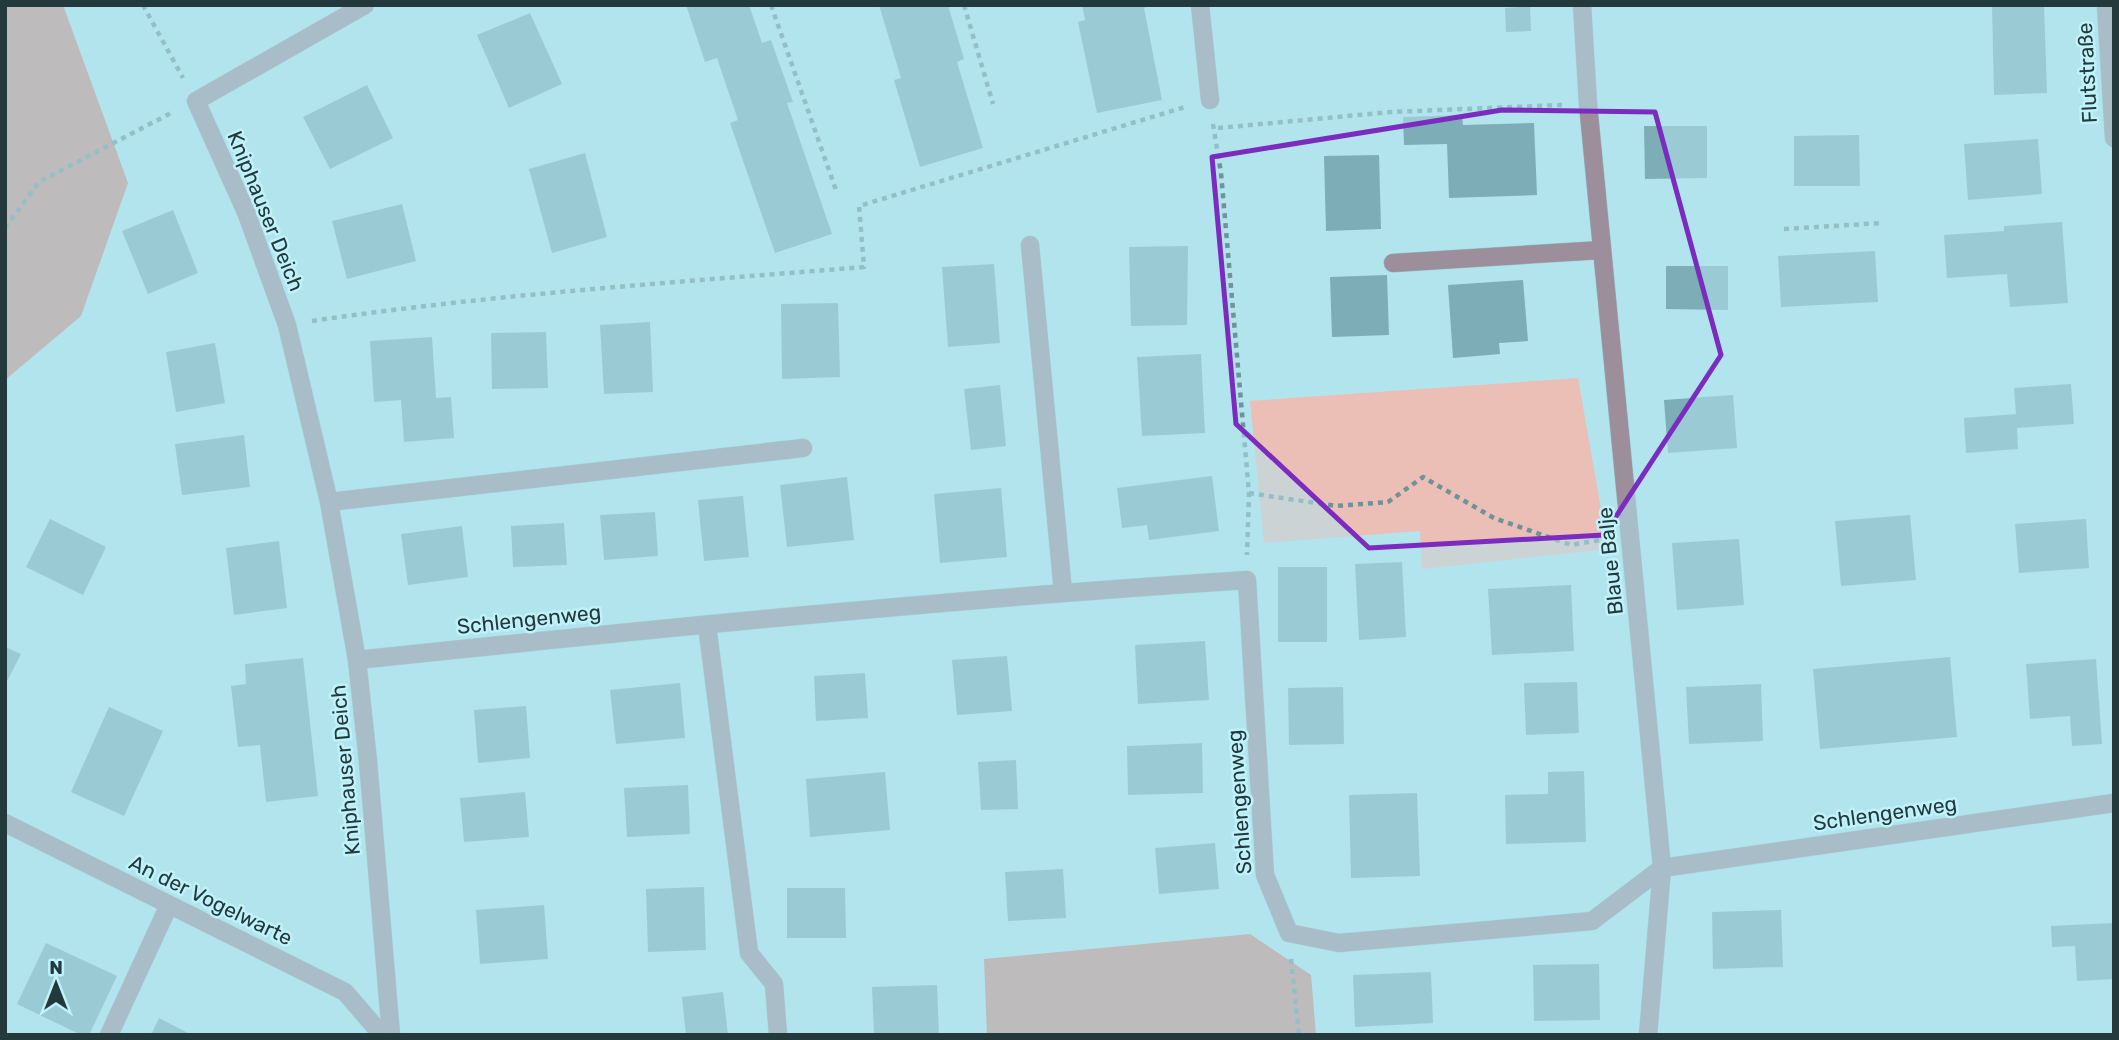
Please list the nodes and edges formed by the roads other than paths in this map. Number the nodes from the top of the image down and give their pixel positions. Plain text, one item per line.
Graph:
1 (365, 5) edge
2 (1200, 5) edge
3 (1582, 5) edge
4 (2106, 5) edge
5 (1210, 100) road end
6 (2113, 118) edge
7 (2114, 138) edge
8 (1030, 245) dead end
9 (1602, 250) junction
10 (1393, 263) dead end
11 (803, 448) dead end
12 (329, 502) junction
13 (1063, 592) junction
14 (706, 625) junction
15 (357, 660) junction
16 (2114, 803) edge
17 (5, 823) edge
18 (1662, 868) junction
19 (169, 905) junction
20 (109, 1035) edge
21 (382, 1035) edge
22 (391, 1035) edge
23 (778, 1035) edge
24 (1648, 1035) edge

1 - 12 street, Kniphauser Deich
2 - 5 street
3 - 9 street, Blaue Balje
4 - 6 street, Flutstraße
6 - 7 street, Flutstraße
8 - 13 street
9 - 10 street
9 - 18 street, Blaue Balje
11 - 12 street
12 - 15 street, Kniphauser Deich
13 - 14 street, Schlengenweg
13 - 18 street, Schlengenweg
14 - 15 street, Schlengenweg
14 - 23 street
15 - 22 street, Kniphauser Deich
16 - 18 street, Schlengenweg
17 - 19 street, An der Vogelwarte
18 - 24 street
19 - 20 street
19 - 21 street, An der Vogelwarte

